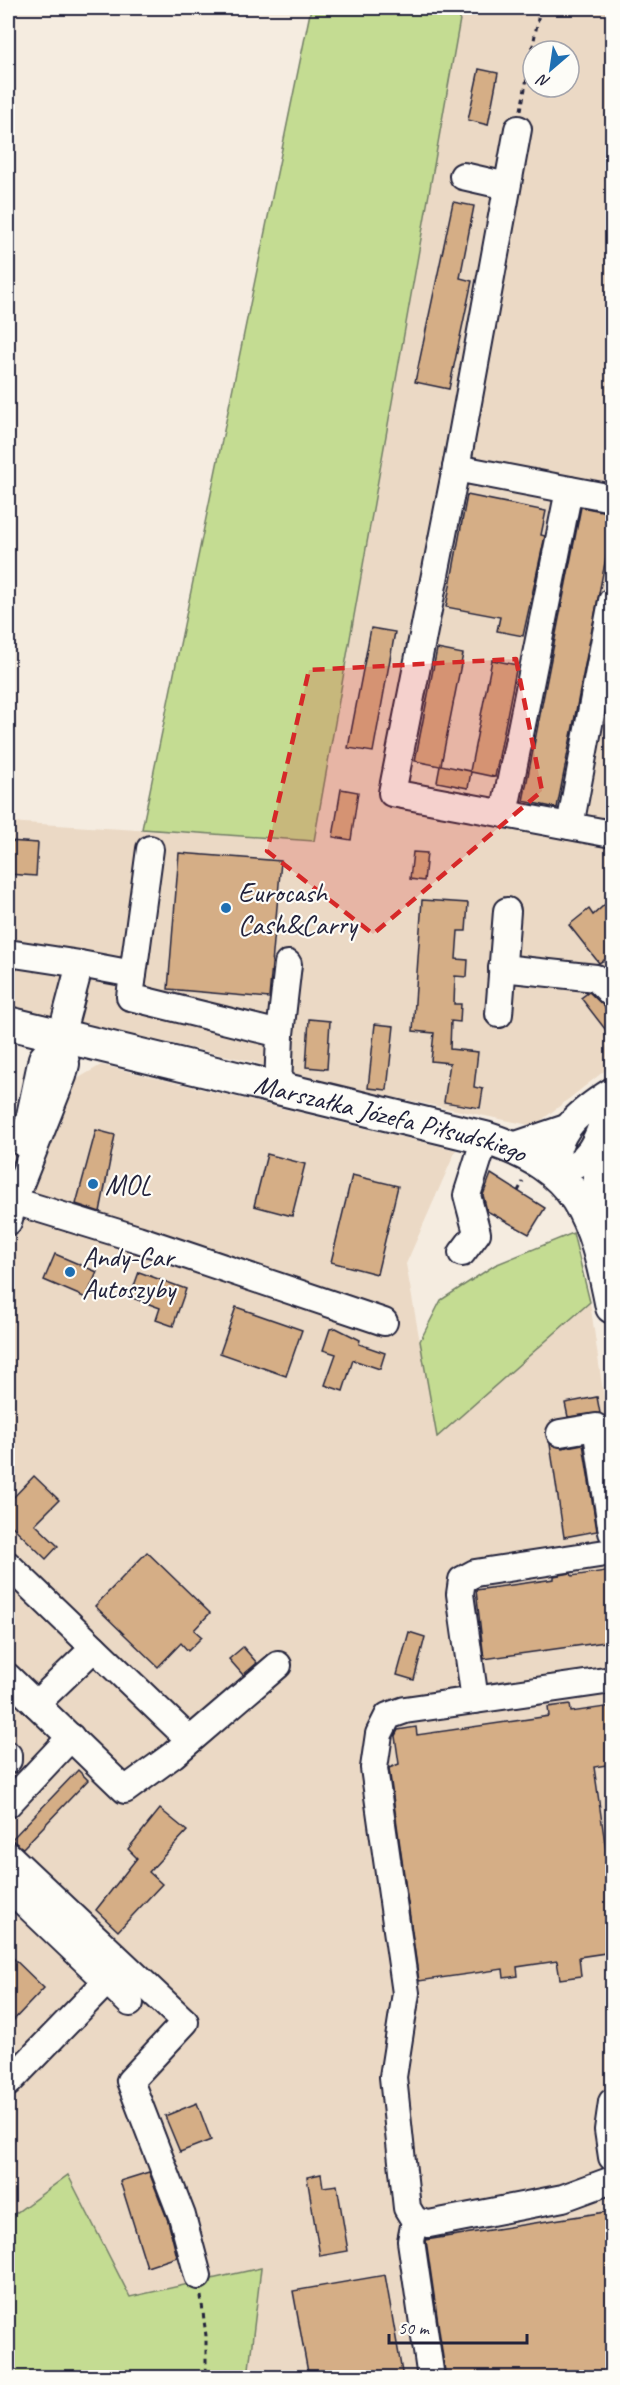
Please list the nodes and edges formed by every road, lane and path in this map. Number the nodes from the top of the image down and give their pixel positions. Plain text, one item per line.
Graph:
1 (540, 8) edge
2 (518, 129) joint
3 (463, 176) dead end
4 (507, 186) junction
5 (456, 468) junction
6 (569, 490) junction
7 (612, 498) edge
8 (612, 601) edge
9 (504, 814) junction
10 (570, 826) junction
11 (612, 834) edge
12 (150, 849) dead end
13 (507, 911) dead end
14 (8, 953) edge
15 (80, 964) junction
16 (288, 964) dead end
17 (502, 968) junction
18 (133, 974) junction
19 (612, 994) edge
20 (499, 1014) dead end
21 (8, 1023) edge
22 (280, 1034) junction
23 (69, 1038) junction
24 (278, 1088) junction
25 (612, 1093) edge
26 (566, 1128) junction
27 (500, 1142) junction
28 (596, 1142) junction
29 (554, 1172) junction
30 (13, 1205) edge
31 (597, 1238) junction
32 (462, 1253) dead end
33 (612, 1307) edge
34 (384, 1322) dead end
35 (560, 1433) dead end
36 (612, 1532) edge
37 (612, 1552) edge
38 (8, 1565) edge
39 (94, 1648) junction
40 (278, 1665) dead end
41 (8, 1677) edge
42 (612, 1680) edge
43 (475, 1700) junction
44 (36, 1704) junction
45 (71, 1737) junction
46 (190, 1740) junction
47 (8, 1755) edge
48 (8, 1760) edge
49 (8, 1804) edge
50 (8, 1855) edge
51 (8, 1887) edge
52 (107, 1981) junction
53 (130, 2003) dead end
54 (8, 2083) edge
55 (612, 2102) edge
56 (612, 2157) edge
57 (612, 2180) edge
58 (415, 2221) junction
59 (198, 2276) joint
60 (206, 2378) edge
61 (431, 2378) edge

1 - 2 path
2 - 4 street
3 - 4 street
4 - 5 street
5 - 6 street
5 - 9 street
6 - 7 street
6 - 9 street
8 - 10 street
9 - 10 street
10 - 11 street
12 - 18 street
13 - 17 street
14 - 15 street
15 - 18 street
15 - 23 street
16 - 22 street
17 - 19 street
17 - 20 street
18 - 22 street
21 - 23 main road, Marszałka Józefa Piłsudskiego
22 - 24 street
23 - 24 main road, Marszałka Józefa Piłsudskiego
23 - 30 street
24 - 27 main road, Marszałka Józefa Piłsudskiego
25 - 26 street
25 - 28 street
26 - 27 street
26 - 29 street
27 - 29 main road, Marszałka Józefa Piłsudskiego
27 - 32 street
28 - 29 street
28 - 31 street
29 - 31 main road, Marszałka Józefa Piłsudskiego
30 - 34 street
31 - 33 main road, Marszałka Józefa Piłsudskiego
35 - 36 street
37 - 43 street
38 - 39 street
39 - 44 street
39 - 46 street
40 - 46 street
41 - 44 street
42 - 43 street
43 - 58 street
44 - 45 street
45 - 46 street
45 - 49 street
47 - 48 street
50 - 59 street
51 - 52 street
52 - 53 street
52 - 54 street
55 - 56 street
57 - 58 street
58 - 61 street
59 - 60 path

